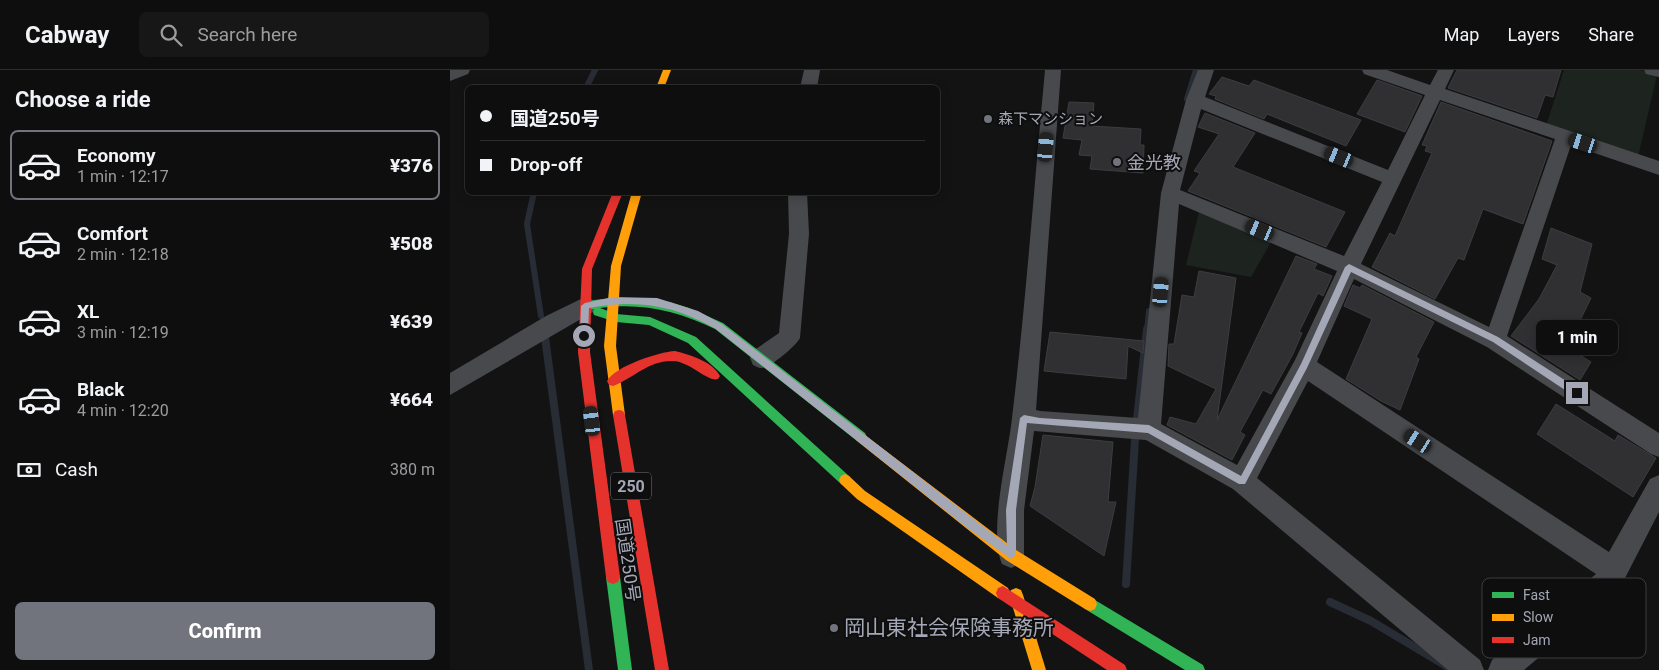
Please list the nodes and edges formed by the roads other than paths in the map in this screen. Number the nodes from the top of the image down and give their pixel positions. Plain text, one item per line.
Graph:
1 (462, 70) edge
2 (667, 70) edge
3 (812, 70) edge
4 (1053, 70) edge
5 (1206, 70) edge
6 (1370, 70) edge
7 (1446, 70) edge
8 (1652, 70) edge
9 (1659, 72) edge
10 (450, 76) edge
11 (661, 85) edge
12 (809, 85) edge
13 (1435, 92) junction
14 (1195, 100) junction
15 (1564, 137) junction
16 (1659, 168) edge
17 (1393, 179) junction
18 (1170, 193) junction
19 (617, 195) edge
20 (636, 195) edge
21 (797, 195) edge
22 (1349, 267) junction
23 (613, 300) junction
24 (585, 306) junction
25 (612, 319) junction
26 (1496, 340) junction
27 (761, 358) junction
28 (1304, 366) junction
29 (613, 381) junction
30 (450, 385) edge
31 (756, 399) junction
32 (1024, 418) junction
33 (1149, 429) junction
34 (1659, 446) edge
35 (1242, 481) junction
36 (1659, 487) edge
37 (1013, 570) junction
38 (1615, 571) junction
39 (1610, 578) edge
40 (1017, 601) junction
41 (1517, 658) edge
42 (625, 670) edge
43 (662, 670) edge
44 (1039, 670) edge
45 (1120, 670) edge
46 (1198, 670) edge
47 (1470, 670) edge
48 (1502, 670) edge

1 - 10 street
2 - 11 main road
3 - 12 street
4 - 32 street
5 - 14 street
6 - 13 street
7 - 13 street
8 - 9 street
13 - 15 street
13 - 17 street
14 - 17 street
14 - 18 street
15 - 16 street
15 - 26 street
17 - 22 street
18 - 22 street
18 - 33 street
19 - 24 main road, 国道250号 / 250
20 - 23 main road, 国道250号 / 250
21 - 27 street
22 - 26 street
22 - 28 street
23 - 24 main road
23 - 25 main road, 国道250号 / 250
23 - 27 main road
24 - 25 main road
24 - 30 street
24 - 42 main road, 国道250号 / 250
25 - 29 main road, 国道250号 / 250
25 - 31 main road
26 - 34 street
27 - 37 main road
28 - 35 street
28 - 38 street
29 - 31 main road
29 - 43 main road, 国道250号 / 250
31 - 40 main road
32 - 33 street
32 - 37 street
33 - 35 street
35 - 47 street
36 - 38 street
37 - 40 main road
37 - 46 main road
38 - 39 street
40 - 44 main road
40 - 45 main road
41 - 48 street

